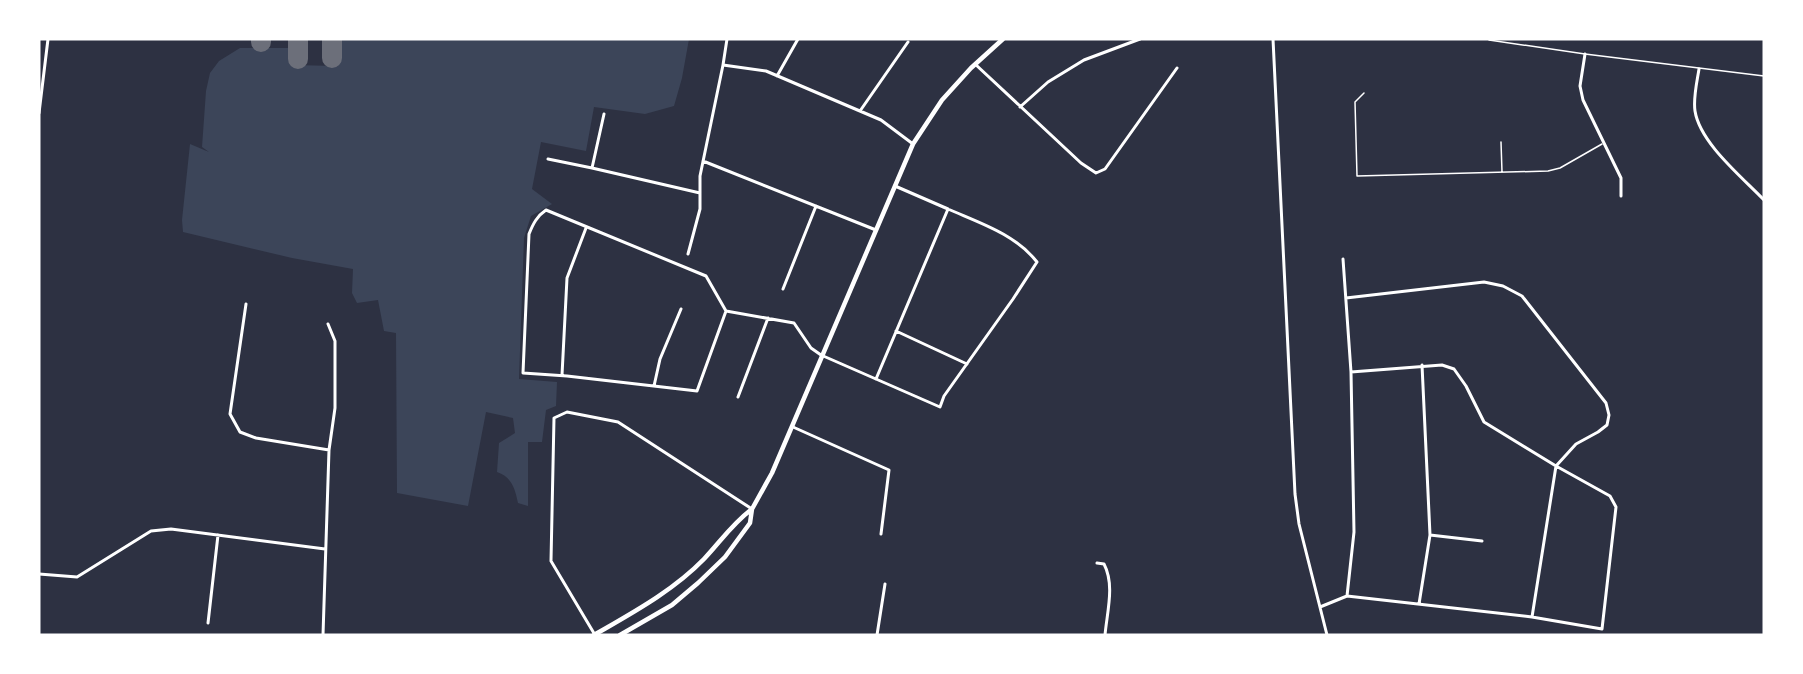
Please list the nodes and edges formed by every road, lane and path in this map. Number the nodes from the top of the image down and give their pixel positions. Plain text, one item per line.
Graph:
1 (48, 39) edge
2 (727, 39) edge
3 (798, 39) edge
4 (1004, 39) edge
5 (1140, 39) edge
6 (1273, 39) edge
7 (1489, 40) edge
8 (1130, 41) edge
9 (908, 42) dead end
10 (1585, 54) junction
11 (975, 64) junction
12 (723, 65) junction
13 (1177, 68) dead end
14 (1699, 69) junction
15 (777, 76) junction
16 (1764, 76) edge
17 (1364, 93) dead end
18 (1020, 107) junction
19 (860, 111) junction
20 (39, 113) edge
21 (604, 114) dead end
22 (1501, 142) dead end
23 (1604, 143) junction
24 (913, 144) junction
25 (548, 159) dead end
26 (703, 161) junction
27 (592, 168) junction
28 (1502, 173) junction
29 (895, 186) junction
30 (700, 193) junction
31 (1621, 196) dead end
32 (1764, 200) edge
33 (816, 206) junction
34 (948, 209) junction
35 (586, 228) junction
36 (876, 230) junction
37 (688, 254) dead end
38 (1343, 259) dead end
39 (783, 289) dead end
40 (1346, 298) junction
41 (246, 304) dead end
42 (681, 309) dead end
43 (726, 311) junction
44 (768, 318) junction
45 (328, 324) dead end
46 (896, 331) junction
47 (821, 355) junction
48 (967, 364) junction
49 (1422, 365) junction
50 (1351, 372) junction
51 (562, 375) junction
52 (876, 379) junction
53 (654, 386) junction
54 (738, 397) dead end
55 (791, 426) junction
56 (329, 450) junction
57 (1556, 466) junction
58 (752, 508) junction
59 (881, 534) dead end
60 (219, 535) junction
61 (1430, 535) junction
62 (1482, 541) dead end
63 (325, 549) junction
64 (1097, 563) dead end
65 (39, 574) edge
66 (885, 584) dead end
67 (1347, 596) junction
68 (1419, 604) junction
69 (1320, 607) junction
70 (1532, 617) junction
71 (208, 623) dead end
72 (323, 635) edge
73 (594, 635) edge
74 (620, 635) edge
75 (877, 635) edge
76 (1105, 635) edge
77 (1327, 635) edge

1 - 20 street
2 - 12 street
3 - 15 street
4 - 11 main road
5 - 8 street
6 - 69 street
7 - 10 lane
8 - 18 street
9 - 19 street
10 - 14 lane
10 - 23 street
11 - 18 street
11 - 24 main road
12 - 15 street
12 - 26 street
13 - 18 street
14 - 16 lane
14 - 32 street
15 - 19 street
17 - 28 lane
19 - 24 street
21 - 27 street
22 - 28 lane
23 - 28 lane
23 - 31 street
24 - 29 main road
25 - 27 street
26 - 30 street
26 - 33 street
27 - 30 street
29 - 34 street
29 - 36 main road
30 - 37 street
33 - 36 street
33 - 39 street
34 - 46 street
34 - 48 street
35 - 43 street
35 - 51 street
35 - 51 street
36 - 47 main road
38 - 40 street
40 - 50 street
40 - 57 street
41 - 56 street
42 - 53 street
43 - 44 street
43 - 53 street
44 - 47 street
44 - 54 street
45 - 56 street
46 - 48 street
46 - 52 street
47 - 52 street
47 - 55 main road
48 - 52 street
49 - 50 street
49 - 57 street
49 - 61 street
50 - 67 street
51 - 53 street
55 - 58 main road
55 - 59 street
56 - 63 street
57 - 70 street
57 - 70 street
58 - 73 main road
58 - 73 street
58 - 74 main road
60 - 63 street
60 - 65 street
60 - 71 street
61 - 62 street
61 - 68 street
63 - 72 street
64 - 76 street
66 - 75 street
67 - 68 street
67 - 69 street
68 - 70 street
69 - 77 street

